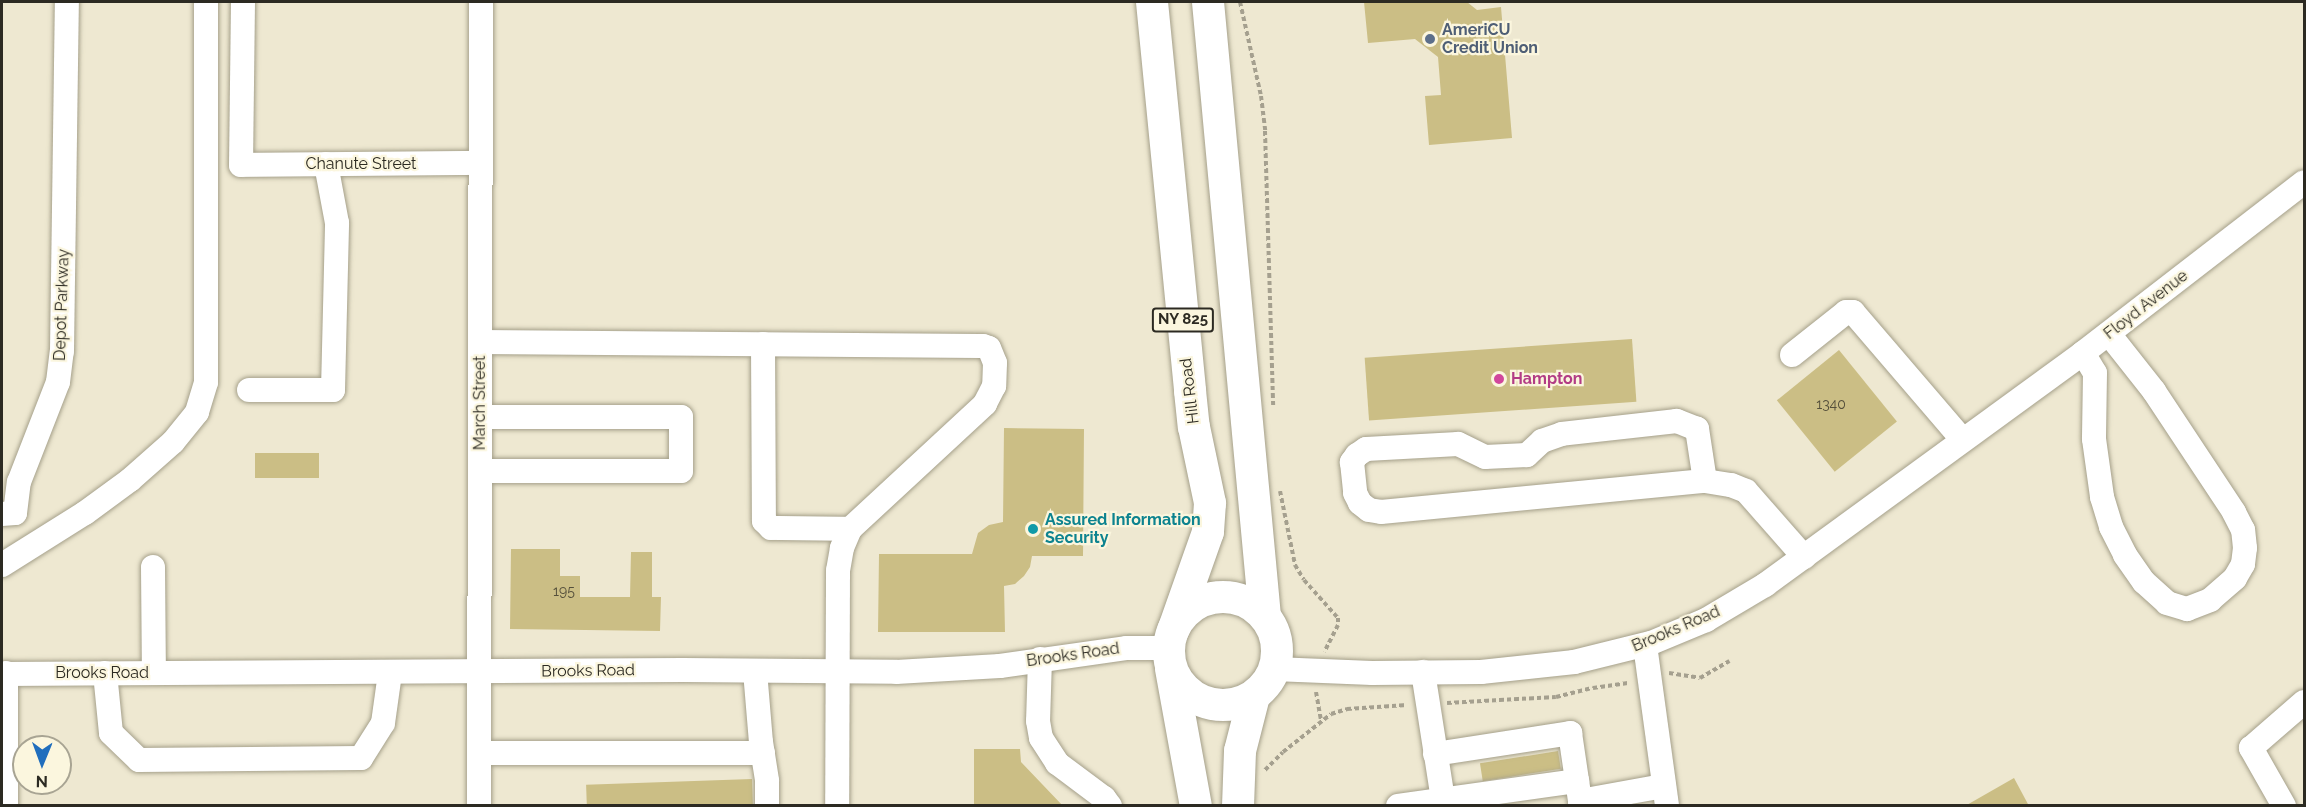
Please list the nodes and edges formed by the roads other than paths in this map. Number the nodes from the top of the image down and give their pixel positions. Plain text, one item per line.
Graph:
1 (67, 2) edge
2 (206, 2) edge
3 (243, 2) edge
4 (481, 2) edge
5 (1152, 2) edge
6 (1208, 2) edge
7 (480, 163) junction
8 (326, 164) junction
9 (2303, 185) edge
10 (2109, 334) junction
11 (480, 342) junction
12 (763, 344) junction
13 (2083, 353) junction
14 (1792, 355) dead end
15 (249, 390) dead end
16 (480, 417) junction
17 (1984, 423) joint
18 (1962, 440) junction
19 (480, 471) junction
20 (1705, 481) junction
21 (8, 513) edge
22 (850, 529) junction
23 (1804, 557) junction
24 (2, 565) edge
25 (153, 567) dead end
26 (1265, 616) junction
27 (1645, 645) junction
28 (1171, 648) junction
29 (1040, 659) junction
30 (1274, 669) junction
31 (755, 671) junction
32 (479, 672) junction
33 (837, 672) junction
34 (1423, 672) junction
35 (4, 673) edge
36 (105, 673) junction
37 (154, 673) junction
38 (390, 673) junction
39 (1254, 696) junction
40 (2304, 702) edge
41 (479, 753) junction
42 (763, 753) junction
43 (1436, 754) junction
44 (1580, 796) edge
45 (1665, 796) edge
46 (1443, 803) edge
47 (6, 806) edge
48 (479, 806) edge
49 (767, 806) edge
50 (837, 806) edge
51 (1110, 806) edge
52 (1196, 806) edge
53 (1238, 806) edge
54 (1398, 806) edge
55 (2284, 806) edge

1 - 21 street, Depot Parkway
2 - 24 street
3 - 8 street, Chanute Street
4 - 7 street, March Street
5 - 28 main road, Hill Road / NY 825
6 - 26 main road, NY 825
7 - 8 street, Chanute Street
7 - 11 street, March Street
8 - 15 street
9 - 10 street, Floyd Avenue
10 - 13 street, Floyd Avenue
10 - 13 street
11 - 12 street
11 - 16 street, March Street
12 - 22 street
12 - 22 street
13 - 17 street, Floyd Avenue
14 - 18 street
16 - 19 street, March Street
16 - 19 street
17 - 18 street, Brooks Road
18 - 23 street, Brooks Road
19 - 32 street, March Street
20 - 20 street
20 - 23 street
22 - 33 street
23 - 27 street, Brooks Road
25 - 37 street
26 - 28 main road
26 - 30 main road, NY 825
27 - 34 street, Brooks Road
27 - 45 street
28 - 29 street, Brooks Road
28 - 39 main road
28 - 52 main road, Hill Road / NY 825
29 - 33 street, Brooks Road
29 - 51 street
30 - 34 street, Brooks Road
30 - 39 main road
31 - 32 street, Brooks Road
31 - 33 street, Brooks Road
31 - 42 street
32 - 38 street, Brooks Road
32 - 41 street, March Street
33 - 50 street
34 - 43 street
35 - 36 street, Brooks Road
35 - 47 street
36 - 37 street, Brooks Road
36 - 38 street
37 - 38 street, Brooks Road
39 - 53 main road
40 - 55 street
41 - 42 street
41 - 48 street, March Street
42 - 49 street
43 - 44 street
43 - 46 street
44 - 45 street
44 - 46 street
46 - 54 street

